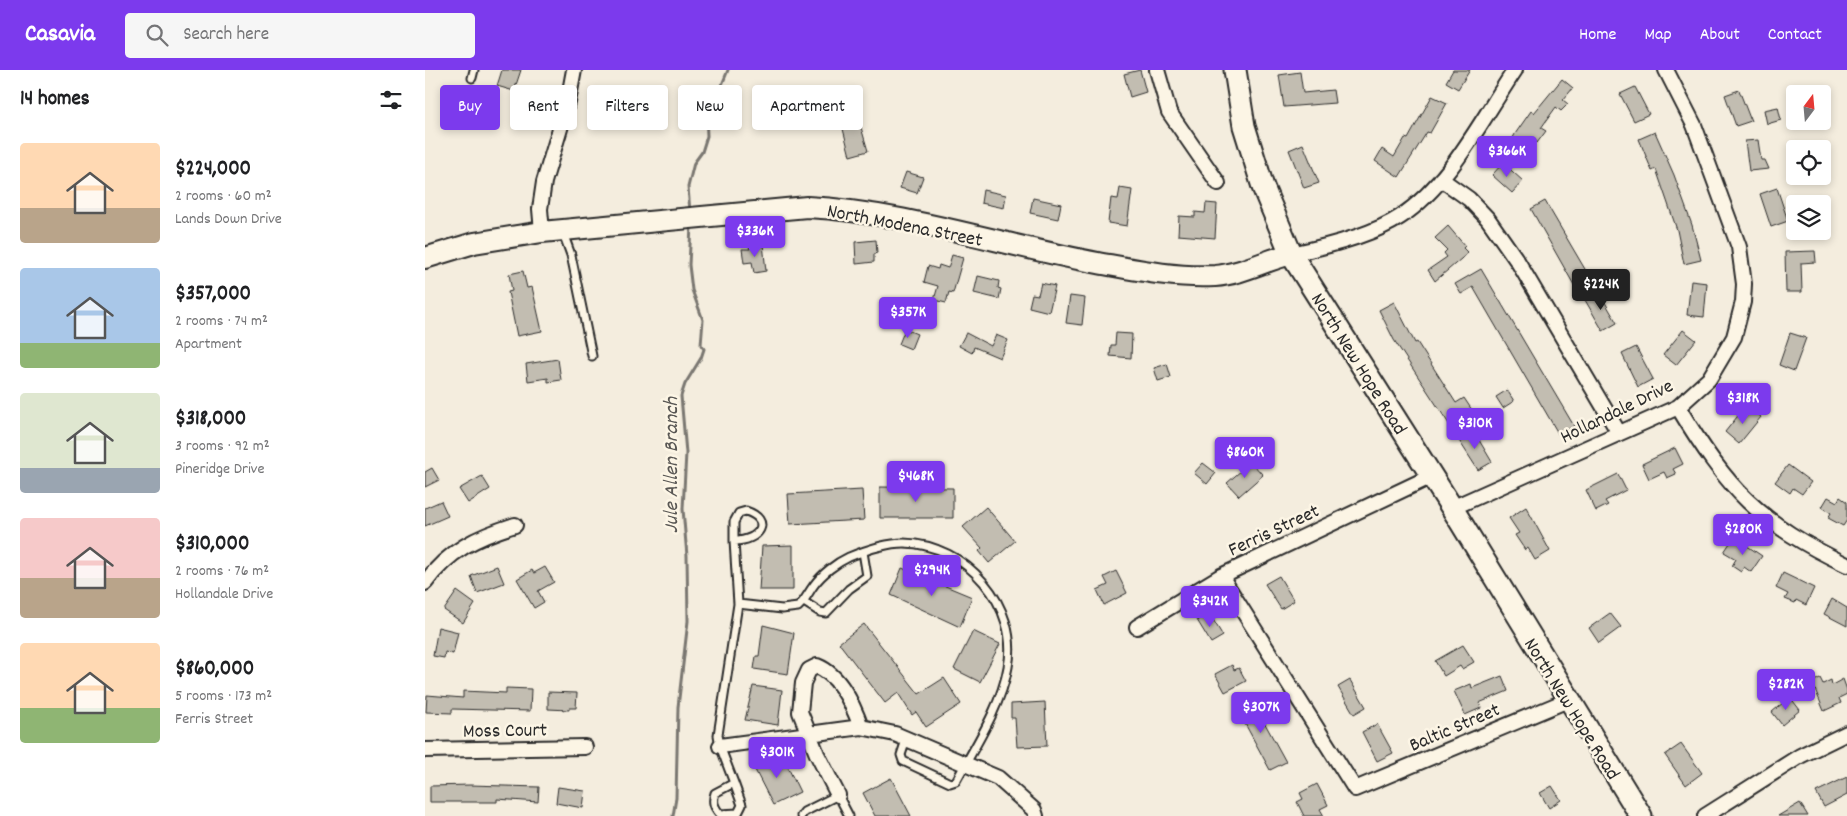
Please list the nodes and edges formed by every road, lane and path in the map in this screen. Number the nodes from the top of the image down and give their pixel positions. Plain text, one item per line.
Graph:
1 (474, 70) edge
2 (574, 70) edge
3 (1157, 70) edge
4 (1235, 70) edge
5 (1515, 70) edge
6 (1666, 70) edge
7 (472, 78) dead end
8 (1441, 180) junction
9 (1218, 183) dead end
10 (562, 230) junction
11 (542, 232) junction
12 (1291, 254) junction
13 (425, 258) edge
14 (591, 356) dead end
15 (1678, 407) junction
16 (1619, 433) junction
17 (1432, 476) junction
18 (1452, 508) junction
19 (515, 525) dead end
20 (734, 541) junction
21 (863, 552) junction
22 (1847, 565) edge
23 (1221, 576) junction
24 (425, 583) edge
25 (804, 602) junction
26 (738, 604) junction
27 (1137, 627) dead end
28 (1568, 700) junction
29 (861, 727) junction
30 (1847, 733) edge
31 (809, 734) junction
32 (906, 740) junction
33 (719, 746) junction
34 (585, 747) dead end
35 (425, 750) edge
36 (965, 764) junction
37 (734, 783) junction
38 (838, 794) junction
39 (801, 816) edge
40 (849, 816) edge
41 (1036, 816) edge
42 (1641, 816) edge
43 (1705, 816) edge

1 - 7 lane
2 - 11 street
3 - 9 street
4 - 12 main road, North New Hope Road
5 - 8 street
6 - 15 street, Hollandale Drive
8 - 12 street
8 - 16 street
10 - 11 street, North Modena Street
10 - 12 street, North Modena Street
10 - 14 lane
11 - 13 street, North Modena Street
12 - 17 main road, North New Hope Road
15 - 16 street, Hollandale Drive
15 - 22 street
16 - 18 street, Hollandale Drive
17 - 18 main road, North New Hope Road
17 - 23 street, Ferris Street
18 - 28 main road, North New Hope Road
19 - 24 street
20 - 20 lane
20 - 26 lane
21 - 25 lane
21 - 25 lane
21 - 36 lane
23 - 27 street, Ferris Street
23 - 28 street, Baltic Street
25 - 26 lane
26 - 33 lane
28 - 42 main road, North New Hope Road
29 - 31 street
29 - 31 street
29 - 32 street
30 - 43 street
31 - 33 street
31 - 38 street
32 - 36 street
32 - 36 lane
33 - 37 lane
34 - 35 street, Moss Court
36 - 41 street
37 - 37 lane
38 - 39 lane
38 - 40 lane

